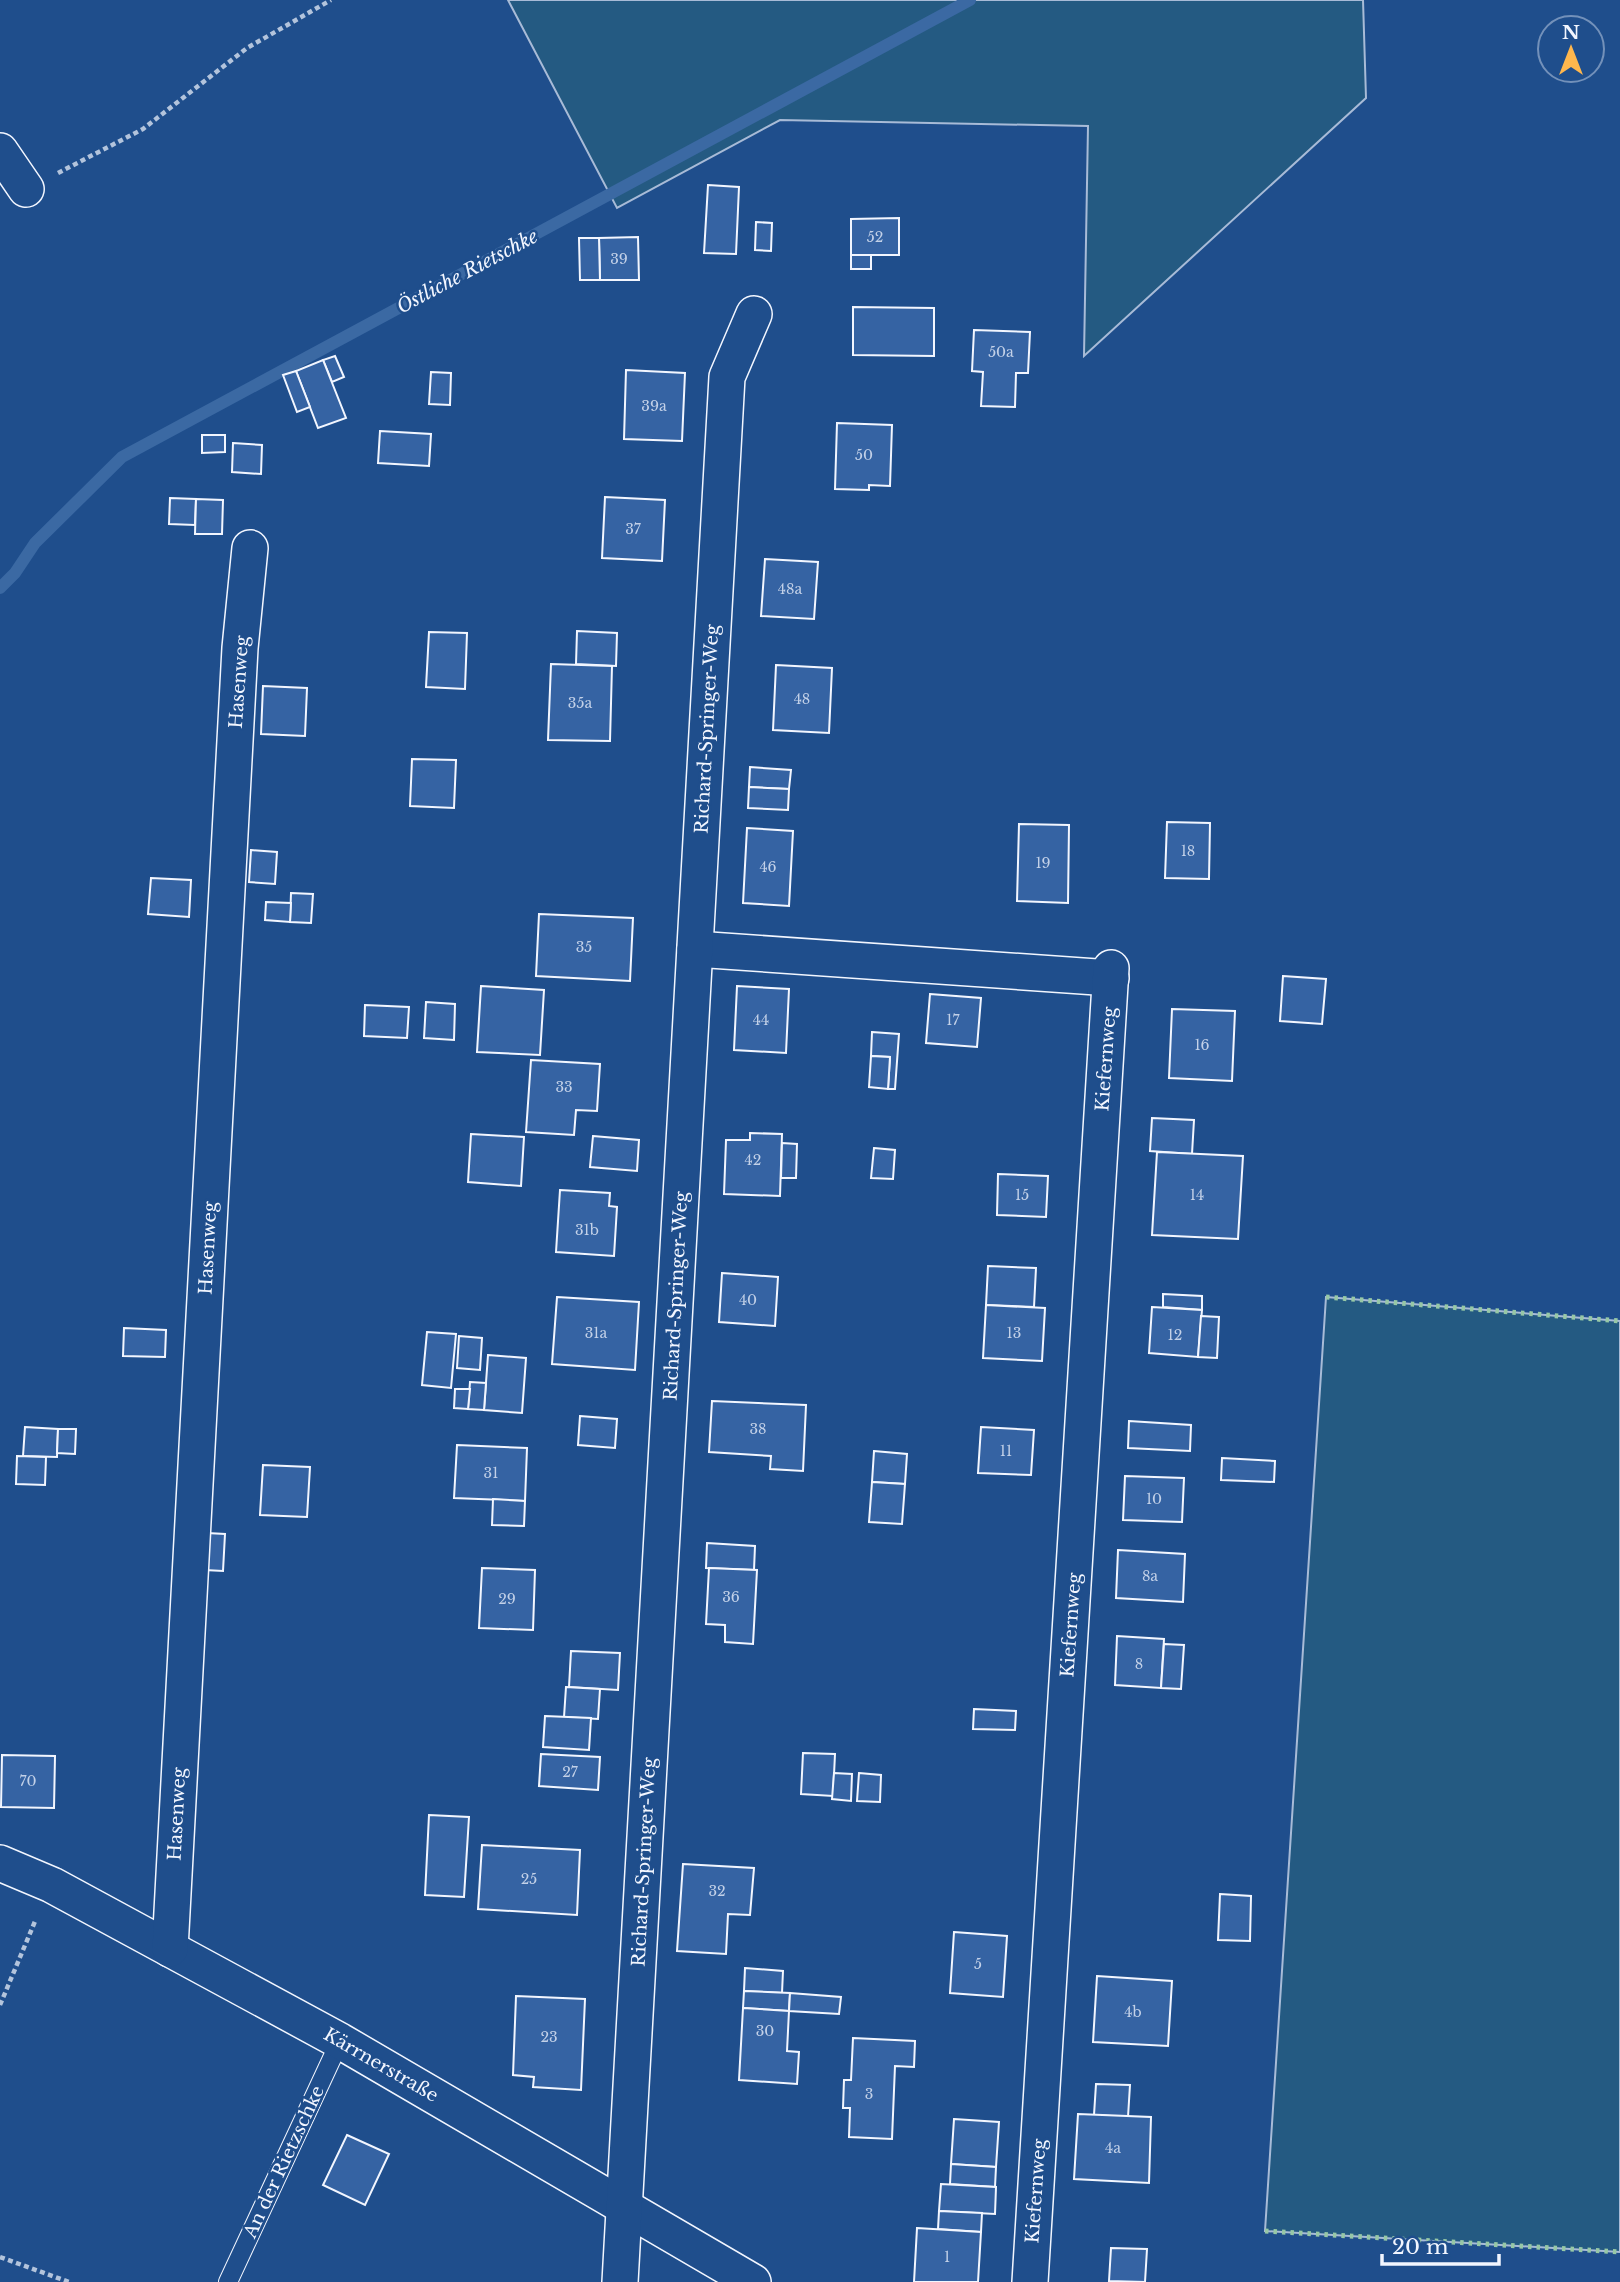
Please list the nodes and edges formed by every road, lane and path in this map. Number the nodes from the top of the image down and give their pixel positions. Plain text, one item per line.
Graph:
1 (331, 0) edge
2 (0, 151) edge
3 (26, 189) joint
4 (754, 314) dead end
5 (250, 548) dead end
6 (695, 949) junction
7 (0, 1863) edge
8 (52, 1885) junction
9 (170, 1949) junction
10 (0, 2006) edge
11 (340, 2041) junction
12 (624, 2205) junction
13 (0, 2257) edge
14 (69, 2282) edge
15 (228, 2282) edge
16 (620, 2282) edge
17 (753, 2282) edge
18 (1030, 2282) edge

1 - 3 path
2 - 3 street
4 - 6 street, Richard-Springer-Weg
5 - 9 street, Hasenweg
6 - 12 street, Richard-Springer-Weg
6 - 18 street, Kiefernweg
7 - 8 street, Kärrnerstraße
8 - 9 street, Kärrnerstraße
8 - 10 path
9 - 11 street, Kärrnerstraße
11 - 12 street, Kärrnerstraße
11 - 15 lane, An der Rietzschke
12 - 16 street, Richard-Springer-Weg
12 - 17 street, Kärrnerstraße
13 - 14 path

